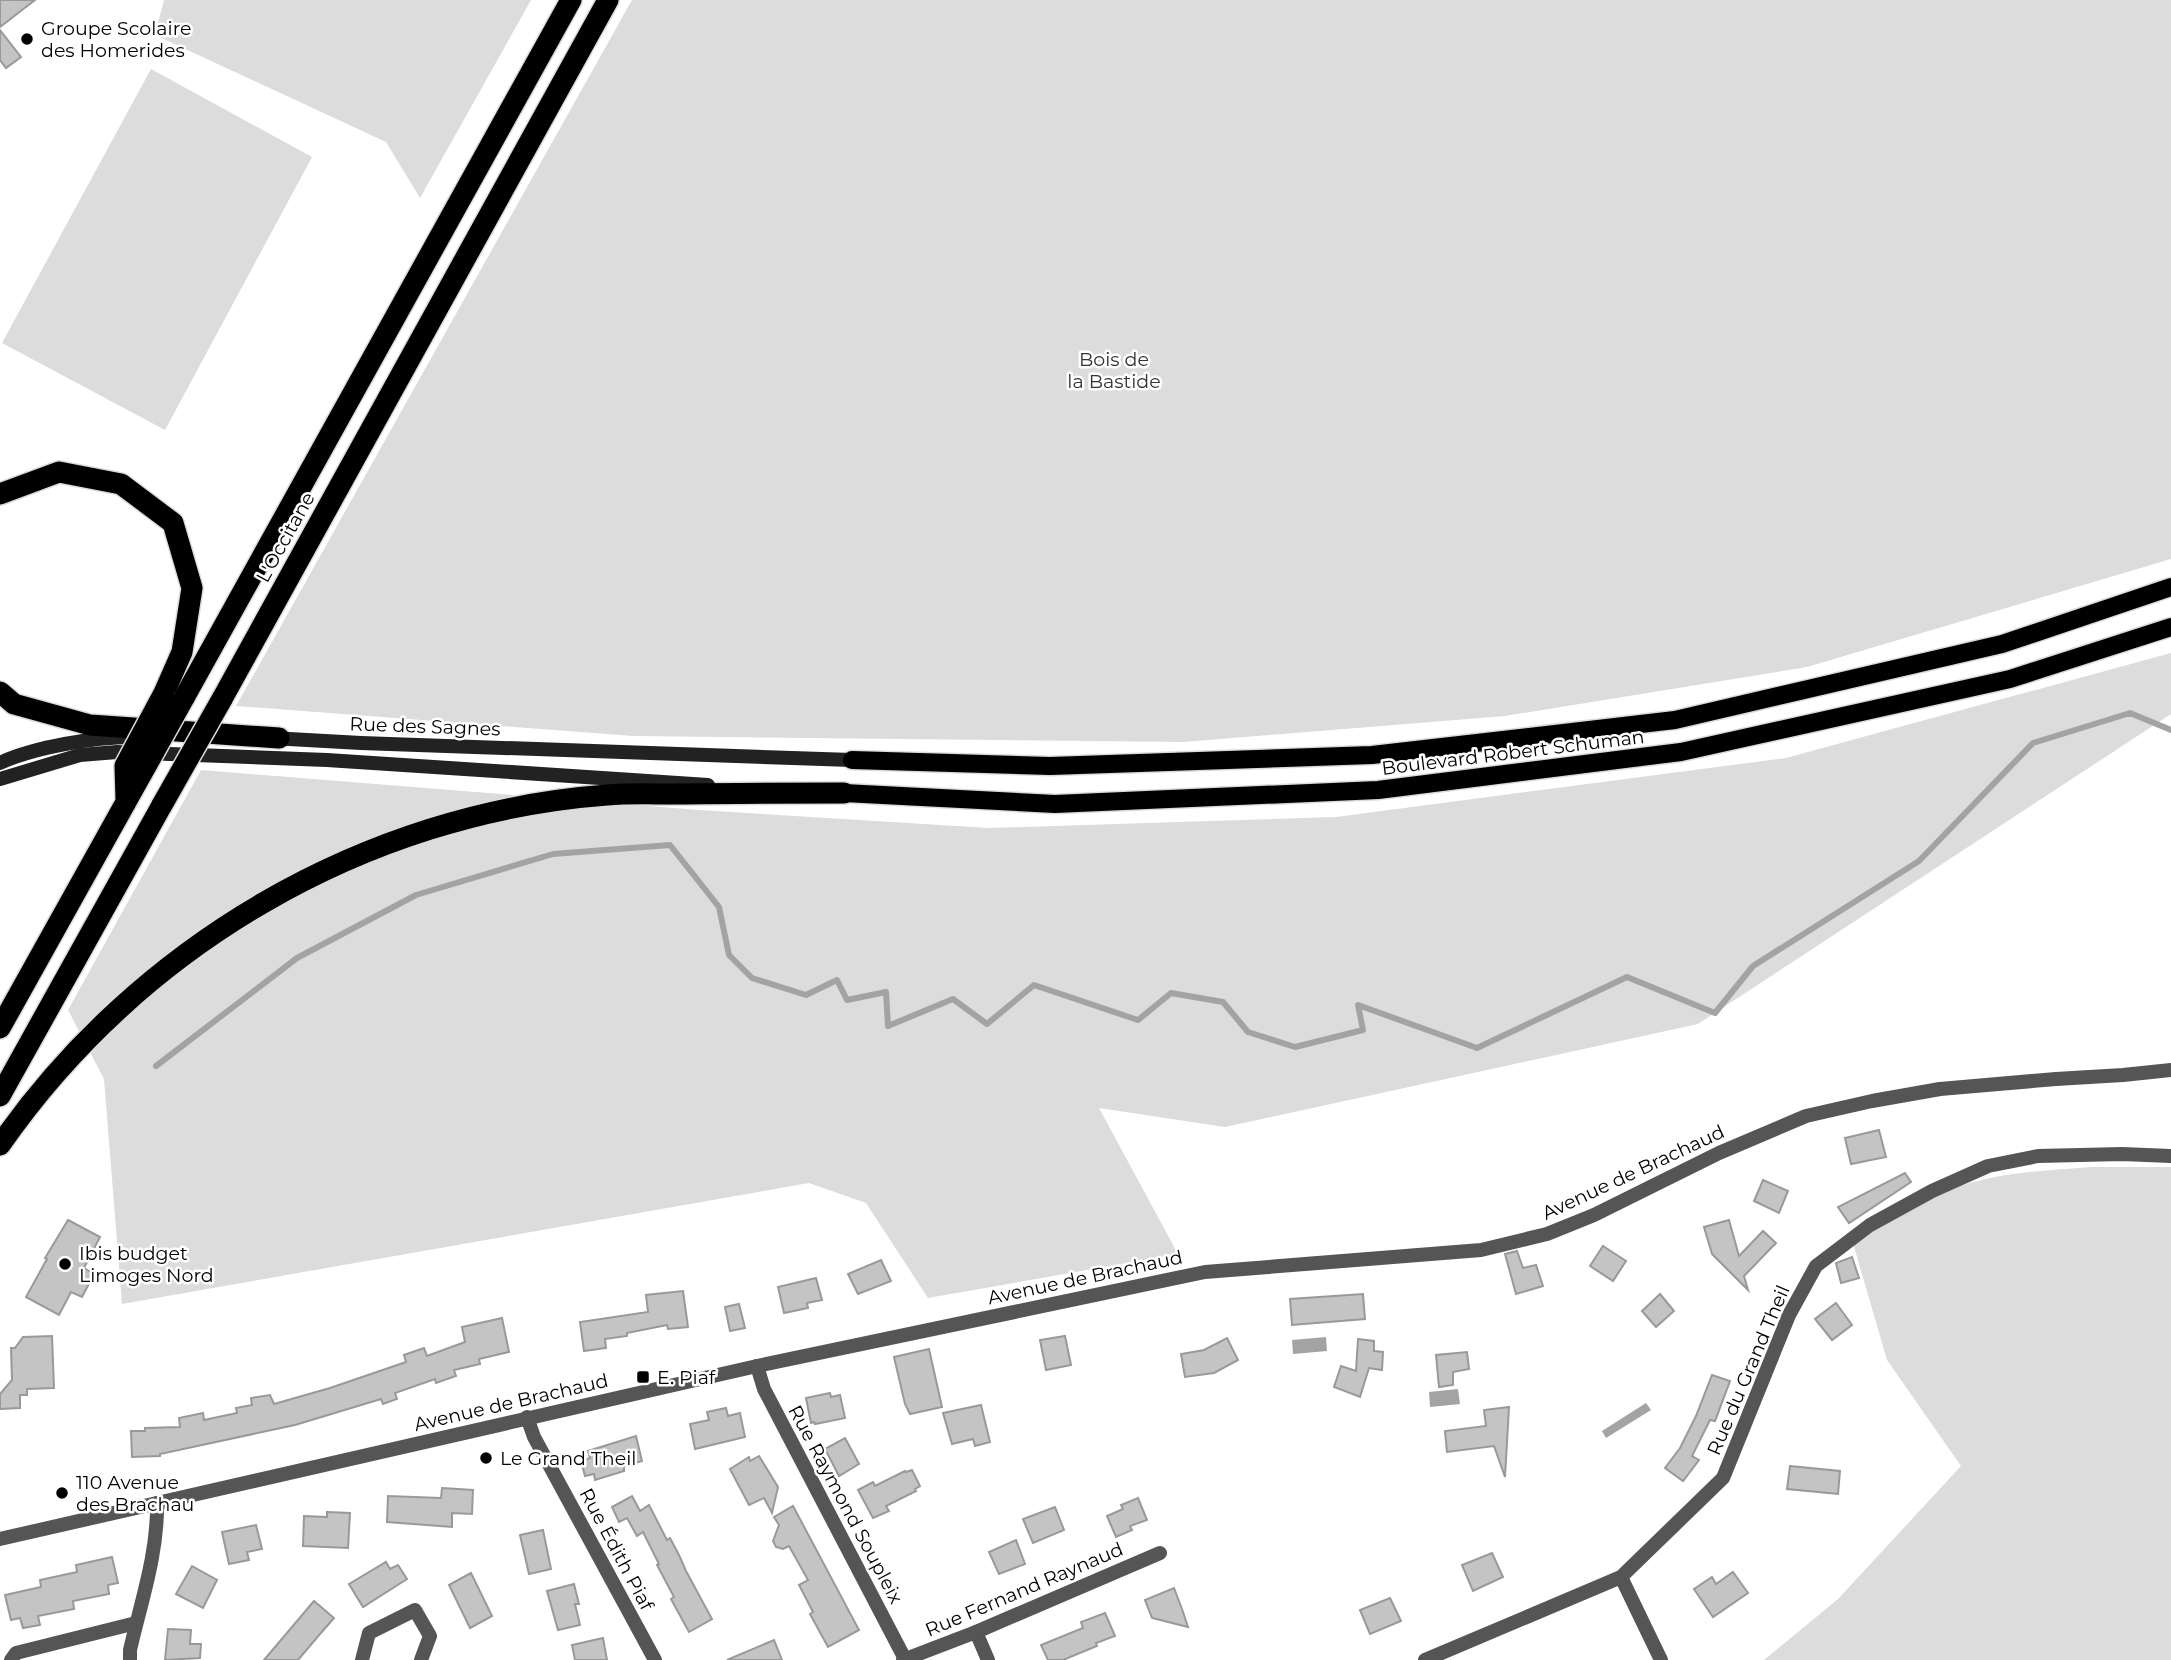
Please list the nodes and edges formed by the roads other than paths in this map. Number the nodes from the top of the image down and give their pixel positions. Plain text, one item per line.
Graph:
1 (571, 0) edge
2 (608, 0) edge
3 (0, 495) edge
4 (2171, 587) edge
5 (2171, 627) edge
6 (0, 692) edge
7 (174, 696) junction
8 (279, 738) junction
9 (852, 760) joint
10 (0, 763) edge
11 (0, 779) edge
12 (844, 793) junction
13 (0, 1028) edge
14 (2171, 1070) edge
15 (0, 1096) edge
16 (0, 1145) edge
17 (2171, 1156) edge
18 (757, 1366) junction
19 (527, 1417) junction
20 (157, 1503) junction
21 (0, 1539) edge
22 (1160, 1553) dead end
23 (1621, 1577) junction
24 (136, 1623) junction
25 (976, 1632) junction
26 (11, 1660) edge
27 (130, 1660) edge
28 (362, 1660) edge
29 (421, 1660) edge
30 (655, 1660) edge
31 (904, 1660) edge
32 (988, 1660) edge
33 (1425, 1660) edge
34 (1661, 1660) edge

1 - 7 highway, L'Occitane
2 - 15 highway, L'Occitane, bridge
3 - 7 highway
4 - 9 main road, Boulevard Robert Schuman
5 - 12 main road, Boulevard Robert Schuman
6 - 8 highway
7 - 13 highway, L'Occitane, bridge
8 - 9 street, Rue des Sagnes
8 - 10 street, Rue des Sagnes
11 - 12 street, Rue des Sagnes
12 - 16 highway
14 - 18 street, Avenue de Brachaud
17 - 23 street, Rue du Grand Theil
18 - 19 street, Avenue de Brachaud
18 - 31 street, Rue Raymond Soupleix
19 - 20 street, Avenue de Brachaud
19 - 30 street, Rue Édith Piaf
20 - 21 street, Avenue de Brachaud
20 - 24 street
22 - 25 street, Rue Fernand Raynaud
23 - 33 street, Rue du Grand Theil
23 - 34 street
24 - 26 street
24 - 27 street
25 - 31 street, Rue Fernand Raynaud
25 - 32 street
28 - 29 street

